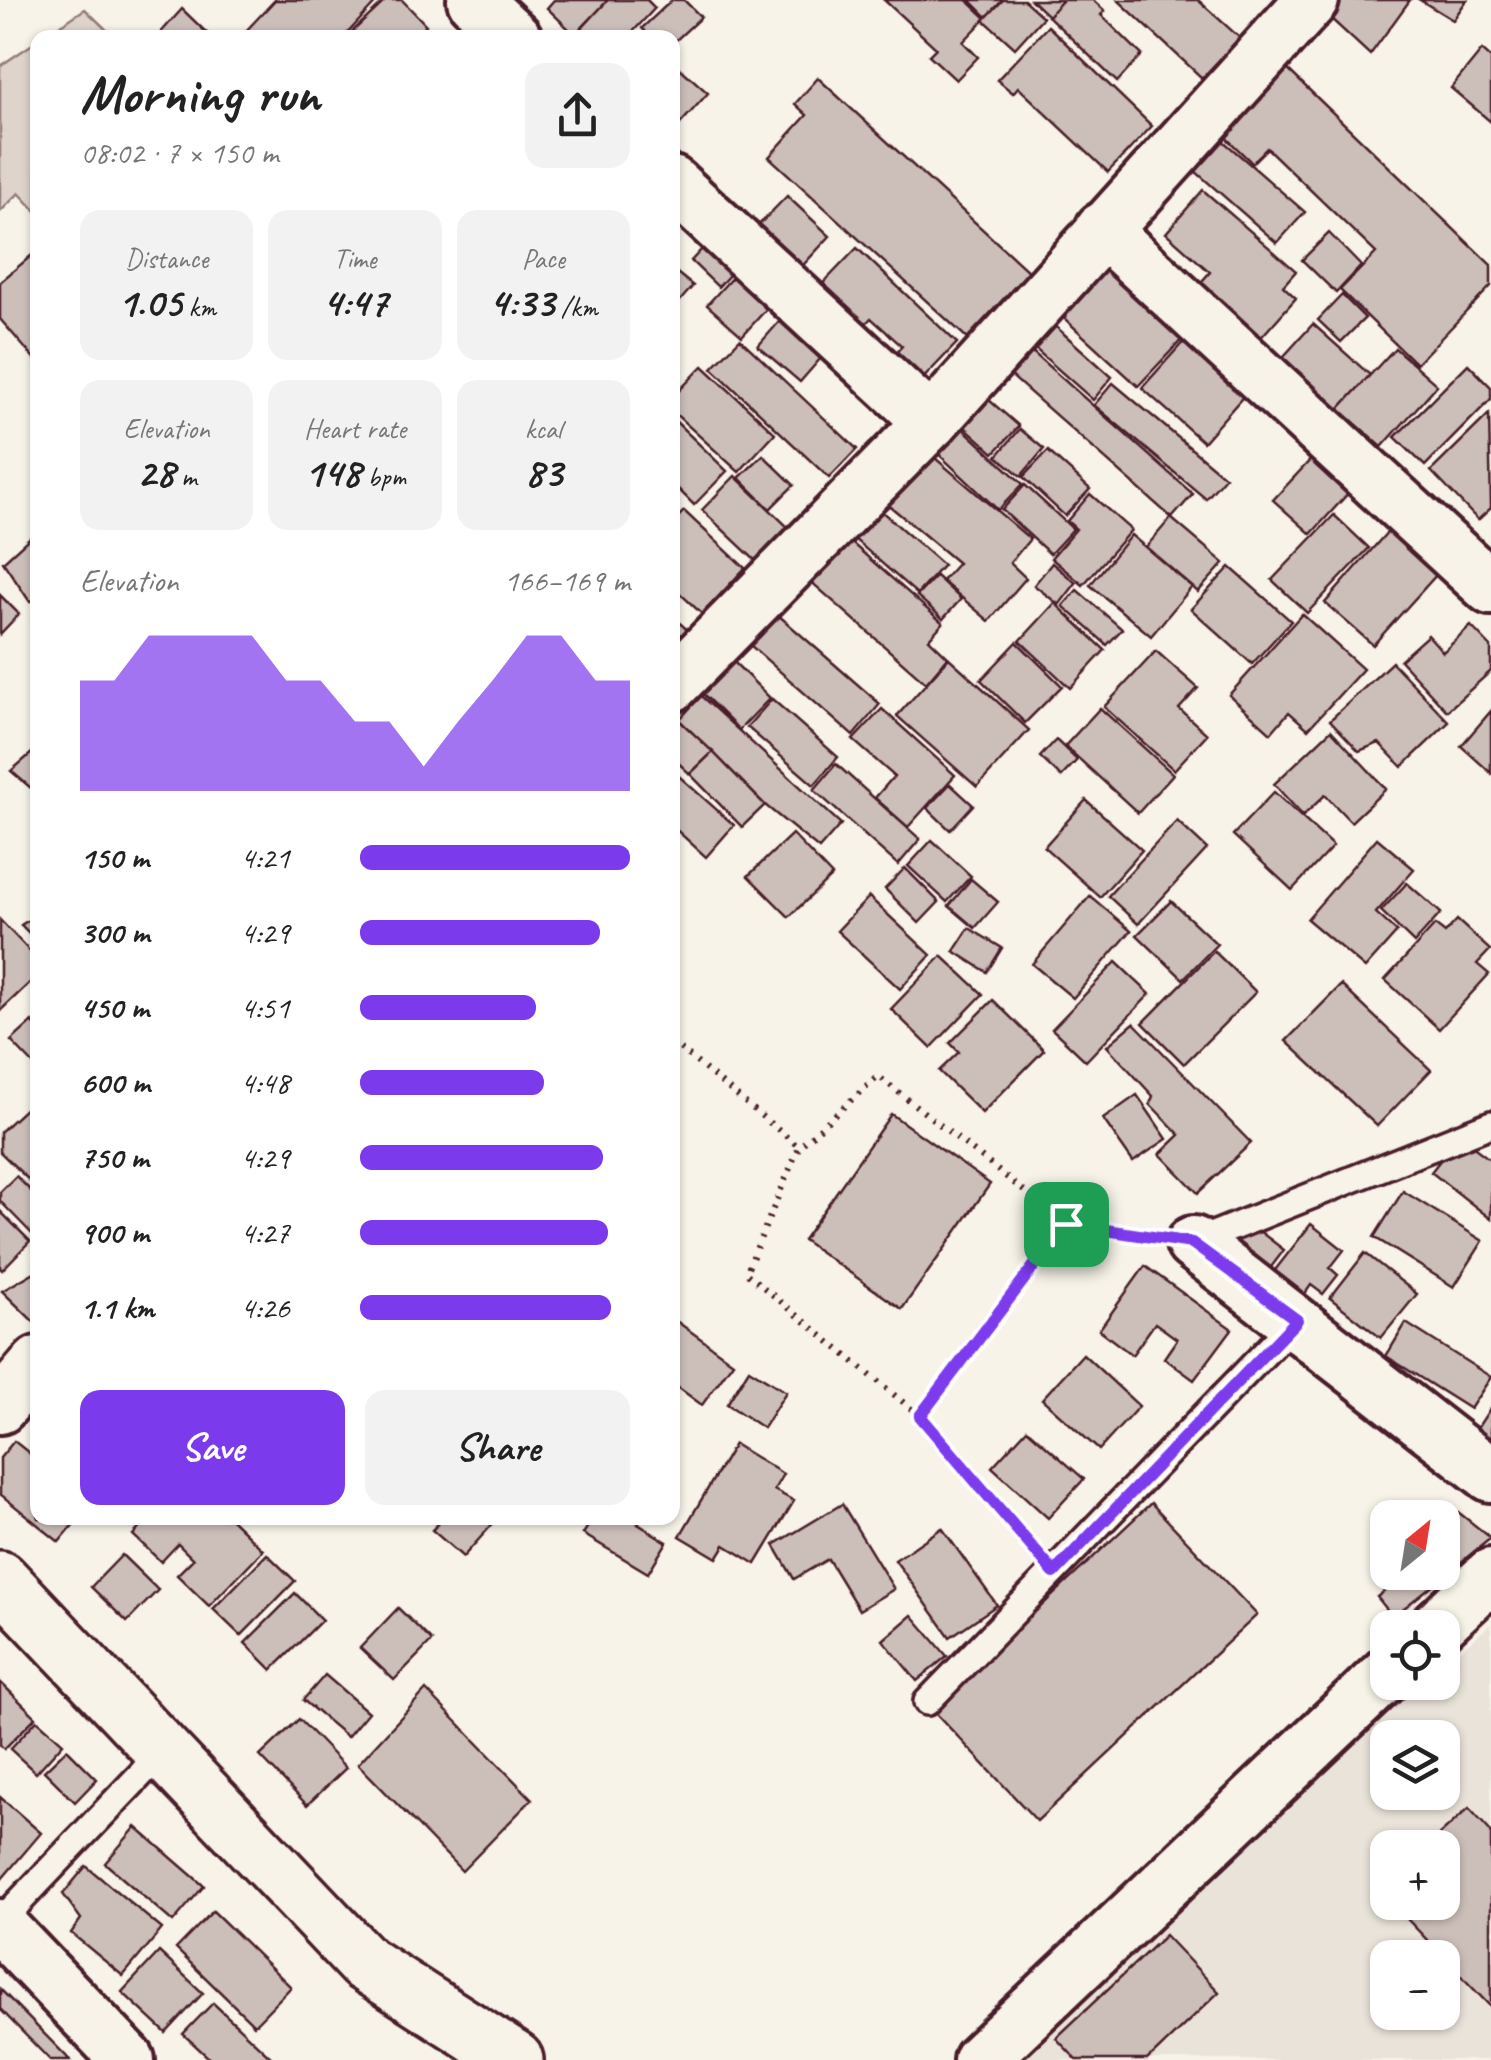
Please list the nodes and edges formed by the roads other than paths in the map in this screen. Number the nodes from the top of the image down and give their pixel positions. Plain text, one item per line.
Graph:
1 (474, 0) edge
2 (1312, 0) edge
3 (506, 30) edge
4 (680, 190) edge
5 (1102, 229) junction
6 (932, 422) junction
7 (1491, 588) edge
8 (680, 678) edge
9 (1491, 1124) edge
10 (1192, 1243) joint
11 (1297, 1320) junction
12 (30, 1373) edge
13 (0, 1407) edge
14 (1491, 1475) edge
15 (1491, 1574) edge
16 (0, 1580) edge
17 (1454, 1610) edge
18 (1370, 1690) edge
19 (927, 1702) dead end
20 (164, 1750) junction
21 (0, 1924) edge
22 (128, 2060) edge
23 (515, 2060) edge
24 (980, 2060) edge

1 - 3 street
2 - 5 street
4 - 6 street
5 - 6 street
5 - 7 street
6 - 8 street
9 - 10 lane
10 - 11 street
11 - 14 street
11 - 19 lane
12 - 13 street
15 - 17 street
16 - 20 street
18 - 24 street
20 - 21 lane
20 - 23 street
21 - 22 street

